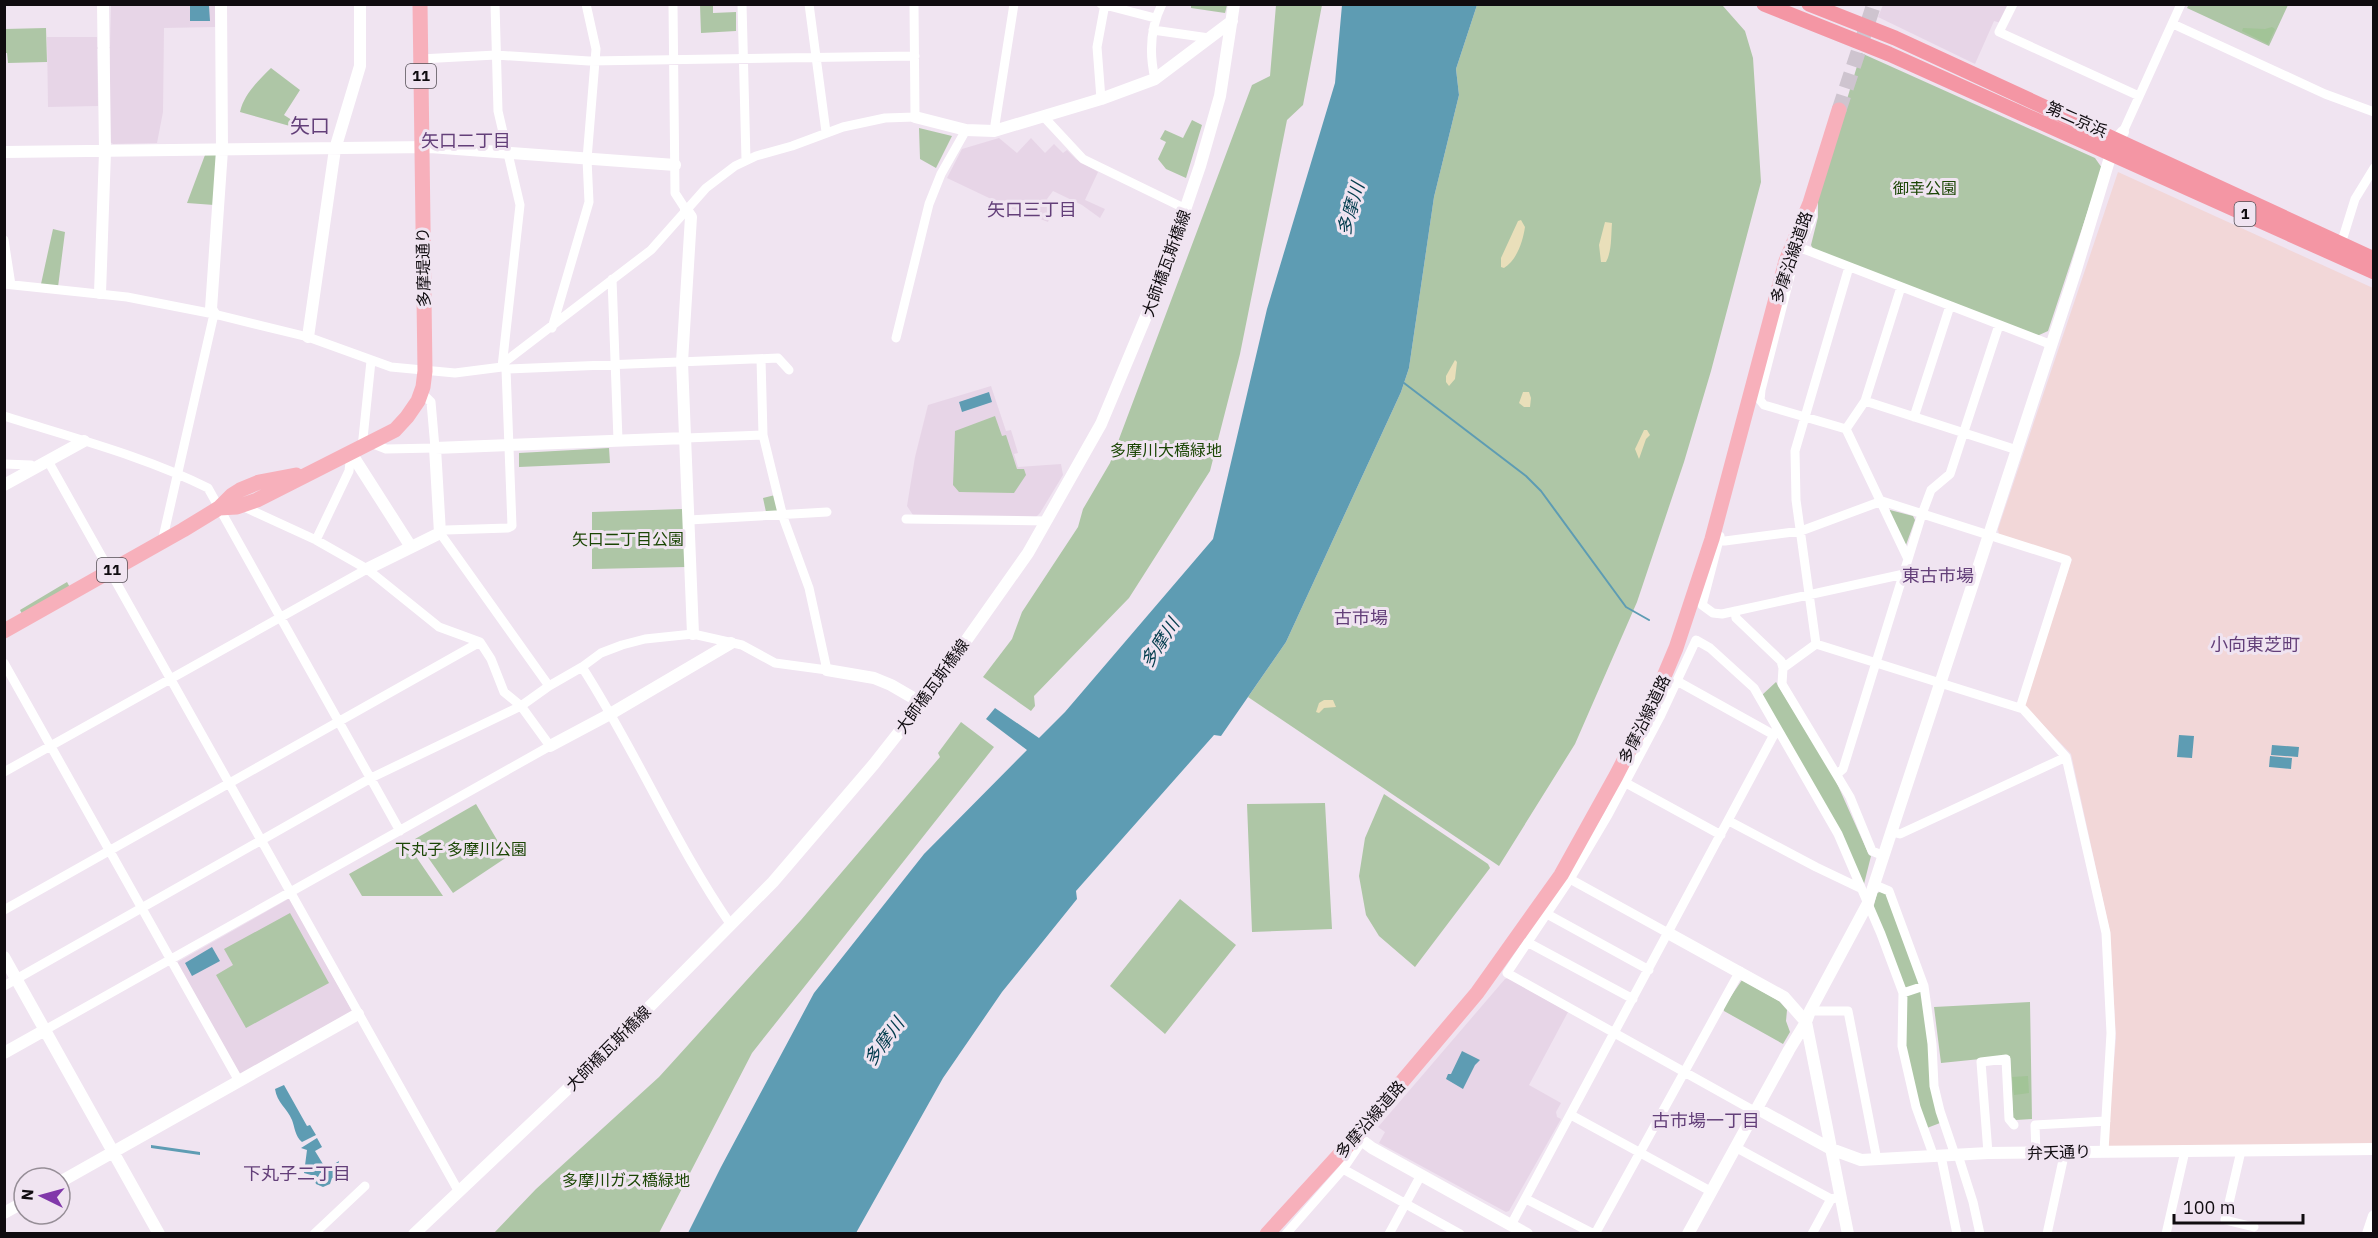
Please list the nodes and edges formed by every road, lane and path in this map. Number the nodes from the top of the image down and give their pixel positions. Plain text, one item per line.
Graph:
1 (103, 4) edge
2 (221, 4) edge
3 (360, 4) edge
4 (420, 4) edge
5 (495, 4) edge
6 (586, 4) edge
7 (673, 4) edge
8 (742, 4) edge
9 (809, 4) edge
10 (914, 4) edge
11 (1014, 4) edge
12 (1162, 4) edge
13 (1234, 4) edge
14 (1764, 4) edge
15 (1809, 4) edge
16 (2013, 4) edge
17 (2181, 4) edge
18 (1103, 5) edge
19 (1155, 18) junction
20 (1232, 21) junction
21 (2172, 24) junction
22 (1153, 30) junction
23 (1209, 38) junction
24 (496, 55) junction
25 (915, 56) junction
26 (816, 57) junction
27 (743, 58) junction
28 (420, 59) junction
29 (673, 59) junction
30 (595, 60) junction
31 (1155, 79) junction
32 (2139, 96) junction
33 (1101, 99) junction
34 (1839, 110) tunnel mouth
35 (2373, 112) edge
36 (1043, 116) junction
37 (915, 117) junction
38 (966, 130) junction
39 (994, 131) junction
40 (826, 132) junction
41 (2118, 146) junction
42 (422, 148) junction
43 (335, 149) junction
44 (222, 150) junction
45 (4, 152) edge
46 (105, 152) junction
47 (508, 153) junction
48 (587, 159) junction
49 (746, 160) junction
50 (675, 165) junction
51 (2373, 168) edge
52 (1808, 207) junction
53 (1186, 209) junction
54 (686, 210) junction
55 (4, 240) edge
56 (2341, 244) junction
57 (1801, 248) junction
58 (2373, 259) edge
59 (1849, 267) junction
60 (2373, 272) edge
61 (612, 279) junction
62 (8, 285) edge
63 (1901, 287) junction
64 (100, 293) junction
65 (1950, 306) junction
66 (214, 314) junction
67 (1999, 325) junction
68 (552, 328) junction
69 (308, 337) junction
70 (896, 338) dead end
71 (2052, 345) junction
72 (762, 359) junction
73 (371, 360) junction
74 (682, 362) junction
75 (615, 365) junction
76 (504, 368) junction
77 (789, 370) dead end
78 (425, 371) junction
79 (422, 392) junction
80 (1865, 401) junction
81 (4, 416) edge
82 (1914, 417) junction
83 (1805, 418) junction
84 (1846, 429) junction
85 (1963, 433) junction
86 (764, 435) junction
87 (686, 438) junction
88 (618, 440) junction
89 (84, 441) junction
90 (509, 445) junction
91 (435, 447) junction
92 (362, 448) junction
93 (2017, 450) junction
94 (48, 460) junction
95 (1740, 462) dead end
96 (4, 464) edge
97 (34, 468) junction
98 (314, 471) junction
99 (177, 474) junction
100 (4, 485) edge
101 (1882, 501) junction
102 (242, 506) junction
103 (219, 508) junction
104 (827, 513) dead end
105 (1922, 514) junction
106 (783, 517) junction
107 (906, 519) dead end
108 (689, 520) junction
109 (1047, 521) junction
110 (1800, 531) junction
111 (440, 533) junction
112 (1989, 536) junction
113 (316, 540) junction
114 (1719, 540) junction
115 (162, 542) junction
116 (411, 547) junction
117 (1908, 559) junction
118 (367, 569) junction
119 (111, 571) junction
120 (1904, 574) junction
121 (1809, 596) junction
122 (1735, 612) junction
123 (280, 618) junction
124 (4, 631) edge
125 (693, 634) junction
126 (480, 642) junction
127 (731, 644) junction
128 (1816, 644) junction
129 (1876, 662) junction
130 (4, 663) edge
131 (582, 667) junction
132 (1783, 668) junction
133 (827, 670) junction
134 (172, 678) junction
135 (1677, 681) junction
136 (1940, 684) junction
137 (549, 686) junction
138 (922, 703) junction
139 (521, 706) junction
140 (2020, 708) junction
141 (612, 713) junction
142 (340, 721) junction
143 (1776, 732) junction
144 (52, 745) junction
145 (550, 746) junction
146 (2066, 757) junction
147 (4, 772) edge
148 (1837, 774) junction
149 (371, 778) junction
150 (230, 782) junction
151 (1626, 783) junction
152 (1729, 821) junction
153 (400, 831) junction
154 (1892, 832) junction
155 (1721, 835) junction
156 (261, 841) junction
157 (110, 850) junction
158 (1884, 856) junction
159 (1570, 879) junction
160 (1875, 885) junction
161 (1860, 888) junction
162 (290, 892) junction
163 (1868, 903) junction
164 (142, 907) junction
165 (4, 910) edge
166 (1547, 914) junction
167 (731, 925) junction
168 (1668, 933) junction
169 (1527, 942) junction
170 (4, 957) edge
171 (170, 959) junction
172 (1649, 970) junction
173 (1740, 971) junction
174 (17, 978) junction
175 (4, 986) edge
176 (1924, 986) junction
177 (1903, 993) junction
178 (1633, 999) junction
179 (358, 1014) junction
180 (1808, 1017) junction
181 (45, 1030) junction
182 (1615, 1033) junction
183 (4, 1053) edge
184 (1684, 1072) junction
185 (238, 1081) junction
186 (1757, 1111) junction
187 (1571, 1114) junction
188 (2106, 1121) junction
189 (2014, 1125) dead end
190 (1359, 1138) junction
191 (1737, 1148) junction
192 (1831, 1149) junction
193 (2373, 1149) edge
194 (2241, 1150) junction
195 (2065, 1151) junction
196 (2104, 1151) junction
197 (2185, 1151) junction
198 (113, 1152) junction
199 (1640, 1152) junction
200 (1988, 1153) junction
201 (2036, 1153) junction
202 (1956, 1155) junction
203 (1938, 1157) junction
204 (1878, 1160) junction
205 (1343, 1169) junction
206 (72, 1175) edge
207 (1421, 1175) junction
208 (364, 1186) dead end
209 (459, 1192) junction
210 (1712, 1192) junction
211 (1836, 1198) junction
212 (1526, 1199) junction
213 (1406, 1204) junction
214 (2373, 1216) edge
215 (1511, 1225) junction
216 (2254, 1227) dead end
217 (159, 1233) edge
218 (314, 1233) edge
219 (414, 1233) edge
220 (1267, 1233) edge
221 (1286, 1233) edge
222 (1389, 1233) edge
223 (1460, 1233) edge
224 (1527, 1233) edge
225 (1594, 1233) edge
226 (1688, 1233) edge
227 (1812, 1233) edge
228 (1848, 1233) edge
229 (1957, 1233) edge
230 (1980, 1233) edge
231 (2047, 1233) edge
232 (2166, 1233) edge
233 (2368, 1233) edge

1 - 46 street
2 - 44 street
3 - 43 street
4 - 28 main road, 多摩堤通り / 11
5 - 24 street
6 - 30 street
7 - 29 street
8 - 27 street
9 - 26 street
10 - 25 street
11 - 39 street
12 - 19 street
13 - 20 street, 大師橋瓦斯橋線
14 - 41 highway, 第二京浜 / 1
15 - 41 highway, 第二京浜 / 1
16 - 32 street
17 - 21 street
18 - 19 street
18 - 33 street
19 - 22 street
20 - 23 street
20 - 53 street, 大師橋瓦斯橋線
21 - 32 street
21 - 35 street
22 - 23 street
22 - 31 street
23 - 31 street
24 - 28 street
24 - 30 street
24 - 47 street
25 - 26 street
25 - 37 street
26 - 27 street
26 - 40 street
27 - 29 street
27 - 49 street
28 - 42 main road, 多摩堤通り / 11
29 - 30 street
29 - 50 street
30 - 48 street
31 - 33 street
32 - 41 street
33 - 36 street
34 - 52 main road, 多摩沿線道路
36 - 39 street
36 - 53 street
37 - 38 street
37 - 40 street
38 - 39 street
38 - 70 street
40 - 49 street
41 - 56 highway, 第二京浜 / 1
41 - 60 highway, 第二京浜 / 1
41 - 71 street
42 - 43 street
42 - 47 street
42 - 78 main road, 多摩堤通り / 11
43 - 44 street
43 - 69 street
44 - 46 street
44 - 66 street
45 - 46 street
46 - 64 street
47 - 48 street
47 - 76 street
48 - 50 street
48 - 68 street
49 - 54 street
50 - 54 street
51 - 56 street
52 - 57 street
52 - 190 main road, 多摩沿線道路
53 - 109 street, 大師橋瓦斯橋線
54 - 61 street
54 - 74 street
55 - 62 street
56 - 58 highway, 第二京浜 / 1
57 - 59 street
57 - 83 street
59 - 63 street
59 - 83 street
61 - 68 street
61 - 75 street
62 - 64 street
63 - 65 street
63 - 80 street
64 - 66 street
65 - 67 street
65 - 82 street
66 - 69 street
66 - 99 street
67 - 71 street
67 - 85 street
68 - 76 street
69 - 73 street
71 - 93 street
72 - 74 street
72 - 77 street
72 - 86 street
73 - 78 street
73 - 92 street
74 - 75 street
74 - 87 street
75 - 76 street
75 - 88 street
76 - 78 street
76 - 90 street
78 - 79 main road, 多摩堤通り / 11
79 - 91 street
79 - 92 main road, 多摩堤通り / 11
80 - 82 street
80 - 84 street
81 - 89 street
82 - 85 street
83 - 84 street
83 - 110 street
84 - 101 street
85 - 93 street
85 - 105 street
86 - 87 street
86 - 106 street
87 - 88 street
87 - 108 street
88 - 90 street
89 - 94 street
89 - 99 street
90 - 91 street
90 - 111 street
91 - 92 street
91 - 111 street
92 - 98 main road, 多摩堤通り / 11
92 - 113 street
92 - 116 street
93 - 112 street
94 - 97 street
94 - 119 street
95 - 114 street
96 - 97 street
97 - 100 street
98 - 102 main road, 多摩堤通り / 11
98 - 103 main road, 多摩堤通り / 11
99 - 103 street
99 - 115 street
101 - 105 street
101 - 110 street
101 - 117 street
102 - 103 main road, 多摩堤通り / 11
102 - 113 street
103 - 115 main road, 多摩堤通り / 11
103 - 123 street
104 - 106 street
105 - 112 street
105 - 117 street
106 - 108 street
106 - 133 street
107 - 109 street
108 - 125 street
109 - 138 street, 大師橋瓦斯橋線
110 - 114 street
110 - 121 street
111 - 116 street
111 - 137 street
112 - 136 street
112 - 140 street
113 - 118 street
114 - 122 street
115 - 119 main road, 多摩堤通り / 11
116 - 118 street
117 - 120 street
118 - 123 street
118 - 126 street
119 - 124 main road, 多摩堤通り / 11
119 - 134 street
120 - 121 street
120 - 129 street
121 - 122 street
121 - 128 street
122 - 132 street
123 - 134 street
123 - 142 street
125 - 127 street
125 - 131 street
126 - 139 street
126 - 142 street
127 - 133 street
127 - 141 street
128 - 129 street
128 - 132 street
129 - 136 street
129 - 148 street
130 - 144 street
131 - 137 street
131 - 141 street
132 - 148 street
133 - 138 street
134 - 144 street
134 - 150 street
135 - 143 street
135 - 143 street
135 - 151 street
136 - 140 street
136 - 154 street
137 - 139 street
138 - 167 street, 大師橋瓦斯橋線
139 - 145 street
139 - 149 street
140 - 146 street
141 - 145 street
141 - 167 street
142 - 149 street
142 - 150 street
143 - 152 street
143 - 161 street
144 - 147 street
144 - 157 street
145 - 153 street
146 - 154 street
146 - 188 street
148 - 158 street
149 - 153 street
149 - 156 street
150 - 156 street
150 - 157 street
151 - 155 street
151 - 159 street
152 - 155 street
152 - 161 street
153 - 162 street
154 - 158 street
155 - 168 street
156 - 162 street
156 - 164 street
157 - 164 street
157 - 165 street
158 - 160 street
159 - 166 street
159 - 168 street
160 - 163 street
160 - 176 street
161 - 163 street
162 - 171 street
162 - 179 street
163 - 177 street
163 - 180 street
164 - 171 street
164 - 174 street
166 - 169 street
166 - 172 street
167 - 209 street, 大師橋瓦斯橋線
168 - 172 street
168 - 173 street
169 - 178 street
169 - 182 street
170 - 174 street
171 - 181 street
171 - 185 street
172 - 178 street
173 - 180 street
173 - 184 street
174 - 175 street
174 - 181 street
176 - 177 street
176 - 202 street
177 - 203 street
178 - 182 street
179 - 185 street
179 - 209 street
180 - 186 street
180 - 192 street
180 - 204 street
181 - 183 street
181 - 198 street
182 - 184 street
182 - 187 street
184 - 186 street
184 - 199 street
185 - 198 street
186 - 191 street
186 - 192 street, 弁天通り
187 - 199 street
187 - 212 street
188 - 196 street
188 - 201 street
189 - 200 street
190 - 205 street
190 - 207 street
190 - 220 main road, 多摩沿線道路
191 - 210 street
191 - 211 street
192 - 204 street, 弁天通り
192 - 211 street
193 - 194 street, 弁天通り
194 - 197 street, 弁天通り
194 - 216 street
195 - 196 street, 弁天通り
195 - 201 street, 弁天通り
195 - 231 street
196 - 197 street, 弁天通り
197 - 232 street
198 - 206 street
198 - 217 street
199 - 210 street
199 - 225 street
200 - 201 street, 弁天通り
200 - 202 street, 弁天通り
202 - 203 street, 弁天通り
202 - 230 street
203 - 204 street, 弁天通り
203 - 229 street
205 - 213 street
205 - 221 street
207 - 213 street
207 - 215 street
208 - 218 street
209 - 219 street, 大師橋瓦斯橋線
210 - 226 street
211 - 227 street
211 - 228 street
212 - 215 street
212 - 225 street
213 - 222 street
213 - 223 street
214 - 233 street
215 - 224 street

